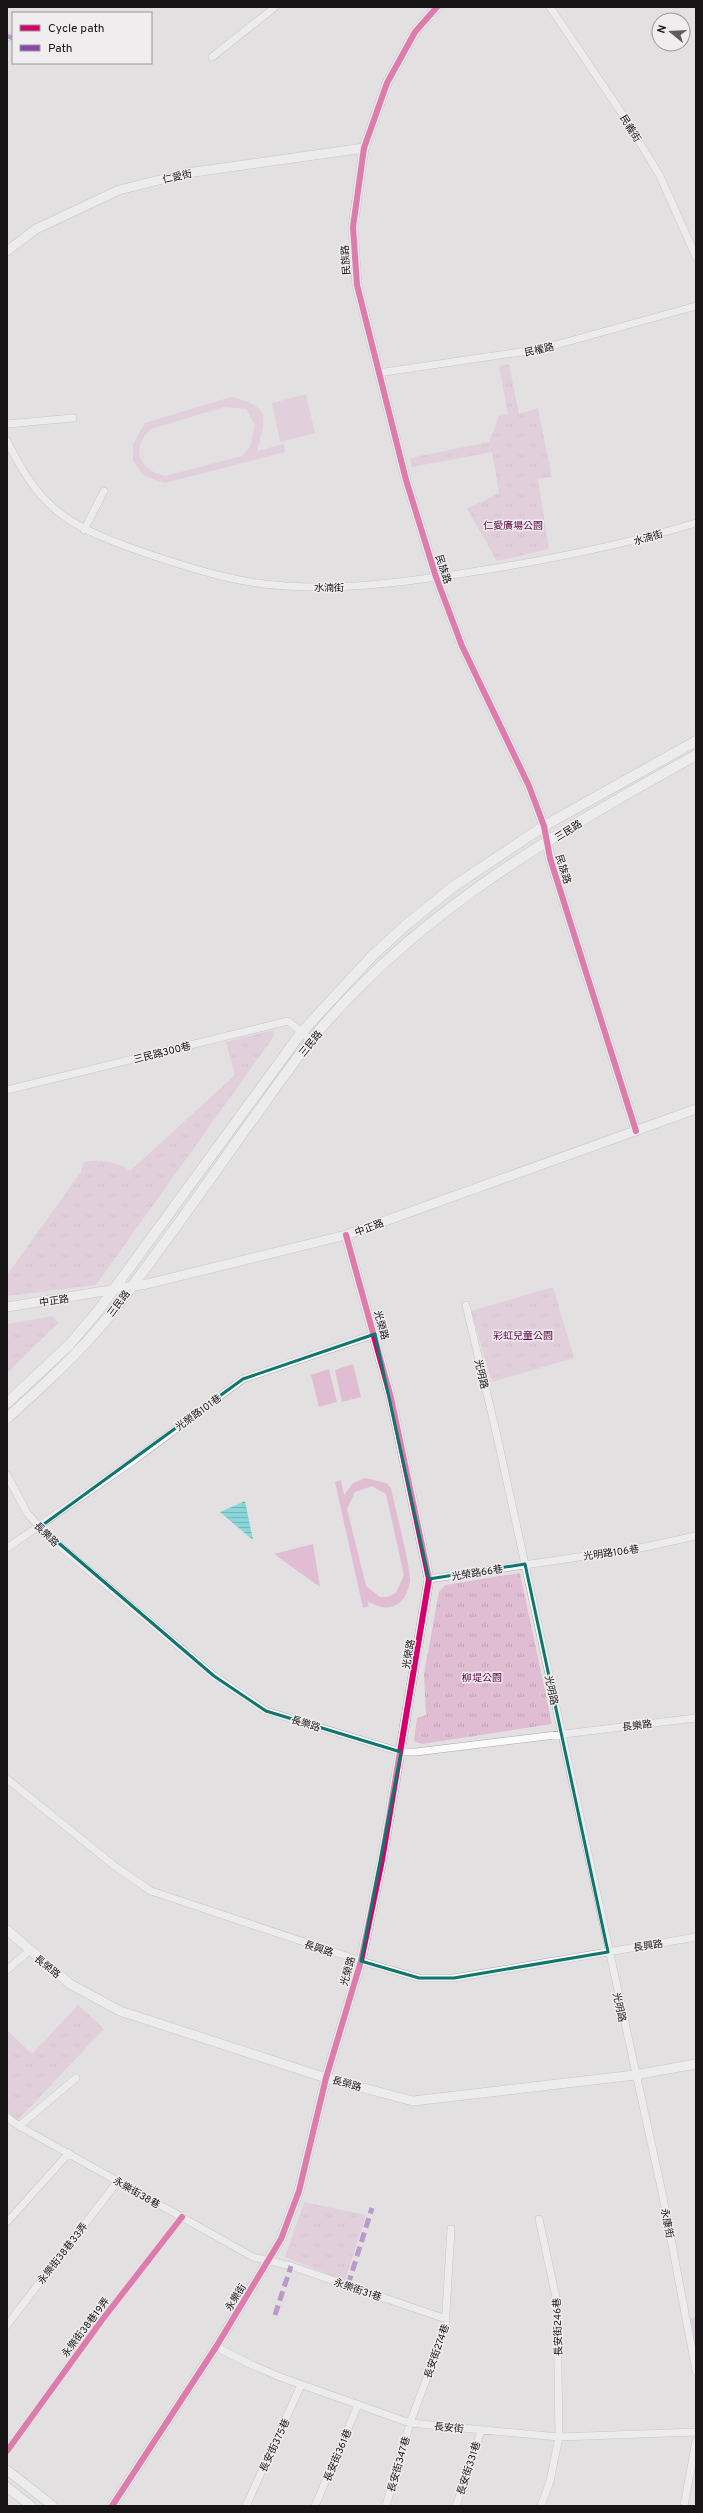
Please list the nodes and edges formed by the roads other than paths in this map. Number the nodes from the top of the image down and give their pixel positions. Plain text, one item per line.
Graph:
1 (275, 7) edge
2 (436, 7) edge
3 (550, 7) edge
4 (212, 57) dead end
5 (364, 148) junction
6 (7, 251) edge
7 (696, 257) edge
8 (696, 306) edge
9 (378, 373) junction
10 (73, 418) dead end
11 (7, 424) edge
12 (7, 441) edge
13 (104, 491) dead end
14 (696, 523) edge
15 (84, 530) junction
16 (436, 577) junction
17 (696, 741) edge
18 (696, 755) edge
19 (544, 826) junction
20 (547, 843) junction
21 (301, 1033) junction
22 (311, 1040) junction
23 (7, 1090) edge
24 (696, 1109) edge
25 (636, 1131) junction
26 (346, 1235) junction
27 (130, 1287) junction
28 (116, 1289) junction
29 (466, 1305) dead end
30 (7, 1307) edge
31 (375, 1334) junction
32 (7, 1402) edge
33 (7, 1418) edge
34 (7, 1475) edge
35 (40, 1527) junction
36 (696, 1536) edge
37 (7, 1548) edge
38 (524, 1564) junction
39 (429, 1579) junction
40 (696, 1718) edge
41 (562, 1735) junction
42 (401, 1752) junction
43 (7, 1778) edge
44 (7, 1930) edge
45 (696, 1937) edge
46 (29, 1951) junction
47 (608, 1952) junction
48 (361, 1962) junction
49 (7, 1970) edge
50 (696, 2064) edge
51 (635, 2075) junction
52 (76, 2078) dead end
53 (326, 2078) junction
54 (7, 2117) edge
55 (19, 2126) junction
56 (69, 2153) junction
57 (118, 2182) junction
58 (182, 2217) junction
59 (539, 2219) dead end
60 (7, 2222) edge
61 (451, 2229) dead end
62 (269, 2262) junction
63 (446, 2319) junction
64 (7, 2325) edge
65 (216, 2347) junction
66 (696, 2371) edge
67 (302, 2385) junction
68 (358, 2405) junction
69 (410, 2423) junction
70 (481, 2430) junction
71 (696, 2432) edge
72 (559, 2437) junction
73 (696, 2441) edge
74 (7, 2451) edge
75 (7, 2470) edge
76 (7, 2487) edge
77 (31, 2506) edge
78 (53, 2506) edge
79 (112, 2506) edge
80 (246, 2506) edge
81 (315, 2506) edge
82 (386, 2506) edge
83 (456, 2506) edge
84 (541, 2506) edge
85 (684, 2506) edge

1 - 4 street
2 - 5 street, 民族路
3 - 7 street, 民義街
5 - 6 street, 仁愛街
5 - 9 street, 民族路
8 - 9 street, 民權路
9 - 16 street, 民族路
10 - 11 street
12 - 15 street, 水湳街
13 - 15 street
14 - 16 street, 水湳街
15 - 16 street, 水湳街
16 - 19 street, 民族路
17 - 19 main road, 三民路
18 - 20 main road, 三民路
19 - 20 street, 民族路
19 - 21 main road, 三民路
20 - 22 main road, 三民路
20 - 25 street, 民族路
21 - 22 street, 三民路300巷
21 - 23 street, 三民路300巷
21 - 28 main road, 三民路
22 - 27 main road, 三民路
24 - 25 street, 中正路
25 - 26 street, 中正路
26 - 27 street, 中正路
26 - 31 street, 光榮路
27 - 28 street, 中正路
27 - 33 main road, 三民路
28 - 30 street, 中正路
28 - 32 main road, 三民路
29 - 38 street, 光明路
31 - 35 street, 光榮路101巷
31 - 39 street, 光榮路
34 - 35 street, 長樂路
35 - 37 street, 光榮路101巷
35 - 42 street, 長樂路
36 - 38 street, 光明路106巷
38 - 39 street, 光榮路66巷
38 - 41 street, 光明路
39 - 42 street, 光榮路
40 - 41 street, 長樂路
41 - 42 street, 長樂路
41 - 47 street, 光明路
42 - 48 street, 光榮路
43 - 48 street, 長興路
44 - 46 street, 長榮路
45 - 47 street, 長興路
46 - 49 street
46 - 53 street, 長榮路
47 - 48 street, 長興路
47 - 51 street, 光明路
48 - 53 street, 光榮路
50 - 51 street, 長榮路
51 - 53 street, 長榮路
51 - 66 street, 永康街
52 - 55 street
53 - 62 street, 永樂街
54 - 55 street, 永樂街38巷
55 - 56 street, 永樂街38巷
56 - 57 street, 永樂街38巷
56 - 60 street
57 - 58 street, 永樂街38巷
57 - 64 street, 永樂街38巷33弄
58 - 62 street, 永樂街38巷
58 - 74 street, 永樂街38巷19弄
59 - 72 street, 長安街246巷
61 - 63 street, 長安街274巷
62 - 63 street, 永樂街31巷
62 - 65 street, 永樂街
63 - 69 street, 長安街274巷
65 - 67 street, 長安街
65 - 79 street, 永樂街
67 - 68 street, 長安街
67 - 80 street, 長安街375巷
68 - 69 street, 長安街
68 - 81 street, 長安街361巷
69 - 70 street, 長安街
69 - 82 street, 長安街347巷
70 - 72 street, 長安街
70 - 83 street, 長安街331巷
71 - 72 street, 長安街
72 - 84 street, 長安街246巷
73 - 85 street
75 - 78 street
76 - 77 street

